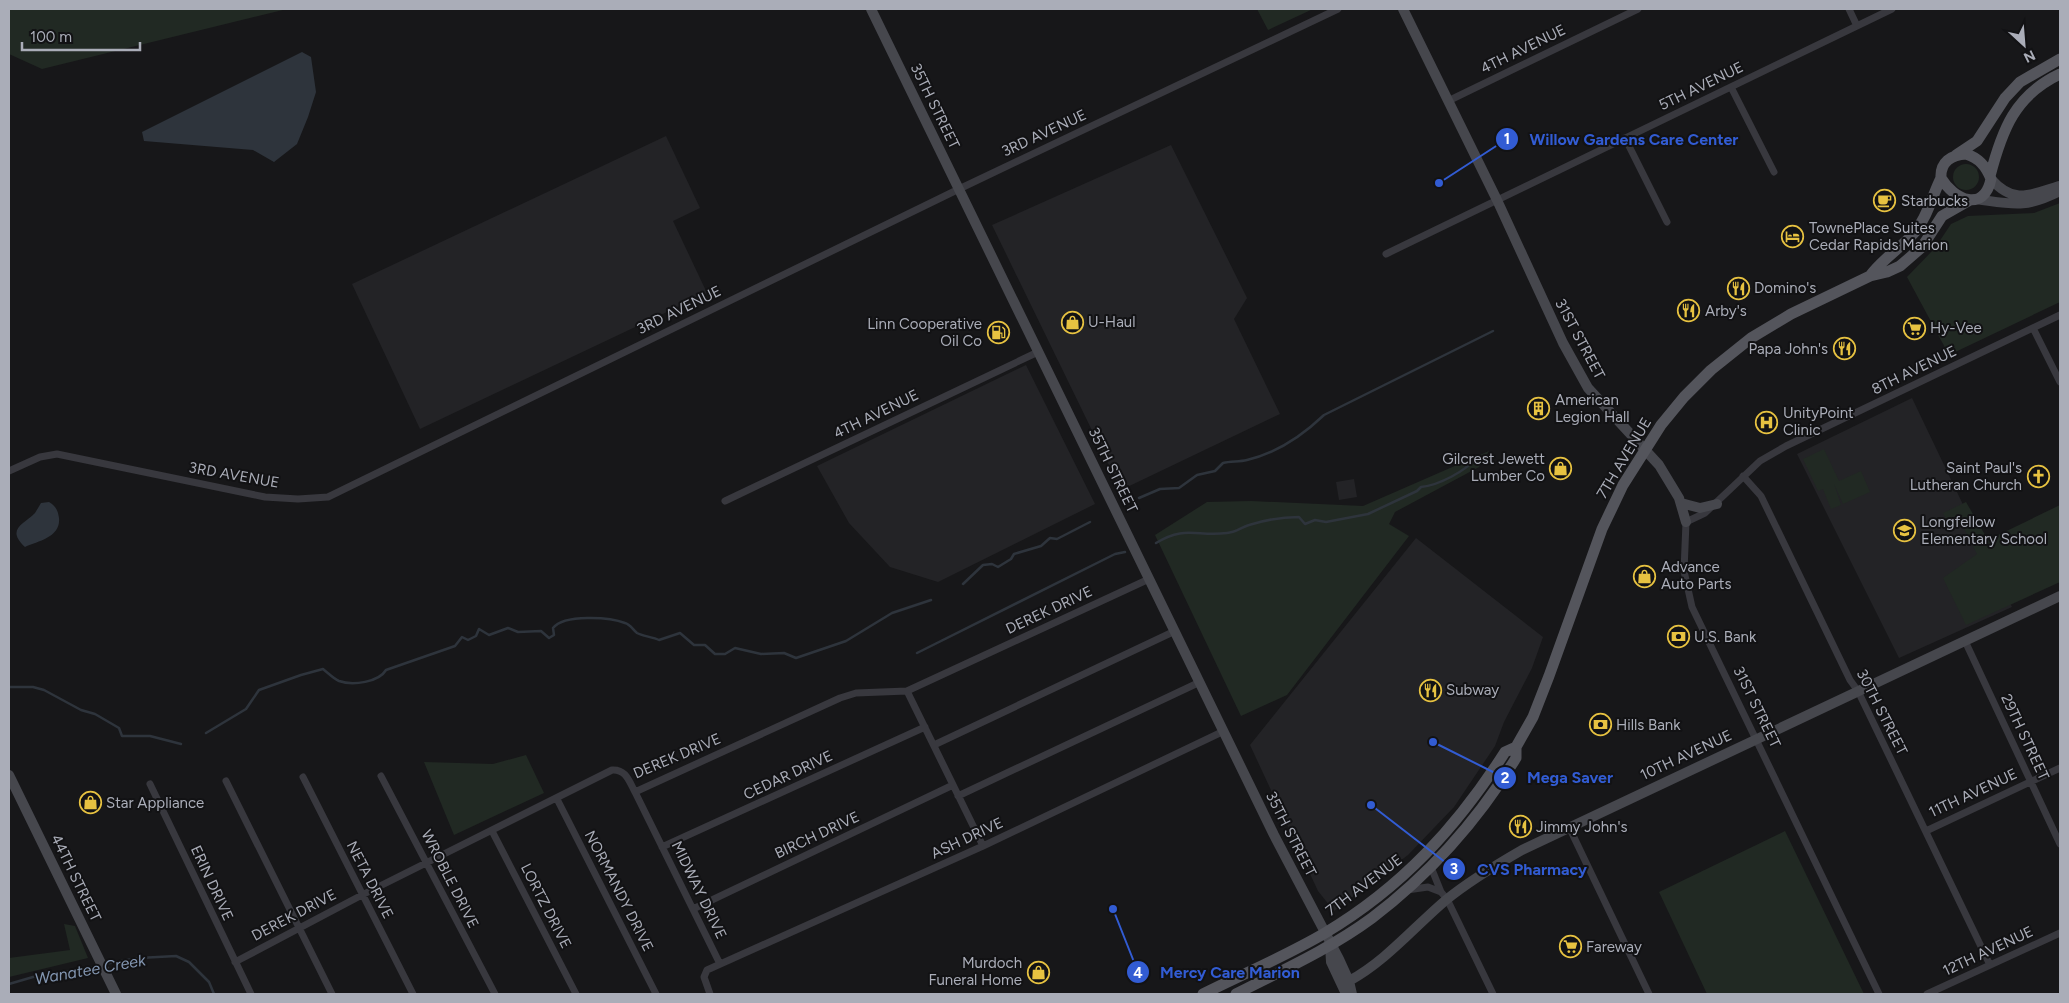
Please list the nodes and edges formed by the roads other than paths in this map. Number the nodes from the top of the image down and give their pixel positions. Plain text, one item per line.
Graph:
1 (871, 9) edge
2 (1338, 9) edge
3 (1403, 9) edge
4 (1638, 9) edge
5 (1849, 9) edge
6 (1892, 9) edge
7 (1858, 26) junction
8 (2060, 59) edge
9 (2060, 74) edge
10 (1731, 87) junction
11 (1448, 100) junction
12 (1625, 138) junction
13 (1956, 155) junction
14 (1774, 172) dead end
15 (1990, 177) junction
16 (1941, 178) junction
17 (2060, 186) edge
18 (959, 189) junction
19 (2060, 191) edge
20 (1973, 199) junction
21 (1497, 200) junction
22 (1667, 222) dead end
23 (1386, 254) dead end
24 (1870, 276) junction
25 (2060, 315) edge
26 (2033, 328) junction
27 (1038, 352) junction
28 (2060, 382) edge
29 (1644, 450) junction
30 (9, 471) edge
31 (1743, 476) junction
32 (725, 501) dead end
33 (1681, 503) junction
34 (1717, 504) junction
35 (1686, 522) junction
36 (1149, 579) junction
37 (2060, 596) edge
38 (1175, 631) junction
39 (1965, 641) junction
40 (1200, 682) junction
41 (907, 691) junction
42 (1858, 691) junction
43 (925, 727) junction
44 (1224, 731) junction
45 (1756, 738) junction
46 (934, 745) junction
47 (1516, 747) junction
48 (2060, 768) edge
49 (9, 775) edge
50 (381, 776) dead end
51 (303, 777) dead end
52 (226, 781) dead end
53 (2031, 782) junction
54 (150, 784) dead end
55 (953, 785) junction
56 (635, 792) junction
57 (958, 796) junction
58 (557, 800) junction
59 (1568, 827) junction
60 (492, 831) junction
61 (1926, 831) junction
62 (2060, 844) edge
63 (983, 846) junction
64 (662, 847) junction
65 (427, 863) junction
66 (1431, 867) junction
67 (1405, 890) junction
68 (362, 895) junction
69 (1444, 895) junction
70 (693, 909) junction
71 (298, 928) junction
72 (1324, 933) junction
73 (2060, 933) edge
74 (1330, 944) junction
75 (235, 962) junction
76 (720, 964) junction
77 (1990, 965) junction
78 (1349, 981) junction
79 (116, 994) edge
80 (251, 994) edge
81 (332, 994) edge
82 (413, 994) edge
83 (495, 994) edge
84 (576, 994) edge
85 (656, 994) edge
86 (710, 994) edge
87 (1203, 994) edge
88 (1236, 994) edge
89 (1346, 994) edge
90 (1352, 994) edge
91 (1494, 994) edge
92 (1650, 994) edge
93 (1879, 994) edge
94 (1927, 994) edge

1 - 18 street, 35TH STREET
2 - 18 street, 3RD AVENUE
3 - 11 street, 31ST STREET
4 - 11 street, 4TH AVENUE
5 - 7 street
6 - 7 street, 5TH AVENUE
7 - 10 street, 5TH AVENUE
8 - 13 main road
9 - 15 main road
10 - 12 street, 5TH AVENUE
10 - 14 street
11 - 21 street, 31ST STREET
12 - 21 street, 5TH AVENUE
12 - 22 street
13 - 15 main road
13 - 16 main road
15 - 17 street
15 - 20 main road
16 - 20 main road
16 - 24 main road, 7TH AVENUE
18 - 27 street, 35TH STREET
18 - 30 street, 3RD AVENUE
19 - 20 street
20 - 24 main road, 7TH AVENUE
21 - 23 street, 5TH AVENUE
21 - 29 street, 31ST STREET
24 - 29 main road, 7TH AVENUE
25 - 26 street, 8TH AVENUE
26 - 28 street
26 - 31 street, 8TH AVENUE
27 - 32 street, 4TH AVENUE
27 - 36 street, 35TH STREET
29 - 33 street, 31ST STREET
29 - 47 main road, 7TH AVENUE
31 - 34 street, 8TH AVENUE
31 - 42 street, 30TH STREET
33 - 34 street
33 - 35 street, 31ST STREET
34 - 35 street, 8TH AVENUE
35 - 45 street, 31ST STREET
36 - 38 street, 35TH STREET
36 - 41 street, DEREK DRIVE
37 - 39 street, 10TH AVENUE
38 - 40 street, 35TH STREET
38 - 46 street
39 - 42 street, 10TH AVENUE
39 - 53 street, 29TH STREET
40 - 44 street, 35TH STREET
40 - 57 street
41 - 43 street
41 - 56 street, DEREK DRIVE
42 - 45 street, 10TH AVENUE
42 - 61 street, 30TH STREET
43 - 46 street
43 - 64 street, CEDAR DRIVE
44 - 63 street, ASH DRIVE
44 - 72 street, 35TH STREET
45 - 59 street, 10TH AVENUE
45 - 93 street, 31ST STREET
46 - 55 street
47 - 66 main road, 7TH AVENUE
47 - 72 main road, 7TH AVENUE
48 - 53 street, 11TH AVENUE
49 - 79 street, 44TH STREET
50 - 65 street, WROBLE DRIVE
51 - 68 street, NETA DRIVE
52 - 71 street
53 - 61 street, 11TH AVENUE
53 - 62 street, 29TH STREET
54 - 75 street, ERIN DRIVE
55 - 57 street
55 - 70 street, BIRCH DRIVE
56 - 58 street, DEREK DRIVE
56 - 64 street, MIDWAY DRIVE
57 - 63 street
58 - 60 street, DEREK DRIVE
58 - 85 street, NORMANDY DRIVE
59 - 69 street, 10TH AVENUE
59 - 92 street
60 - 65 street, DEREK DRIVE
60 - 84 street, LORTZ DRIVE
61 - 77 street, 30TH STREET
63 - 76 street, ASH DRIVE
64 - 70 street, MIDWAY DRIVE
65 - 68 street, DEREK DRIVE
65 - 83 street, WROBLE DRIVE
66 - 67 main road, 7TH AVENUE
66 - 69 street
67 - 69 street
67 - 74 main road, 7TH AVENUE
68 - 71 street, DEREK DRIVE
68 - 82 street, NETA DRIVE
69 - 78 street, 10TH AVENUE
69 - 91 street
70 - 76 street, MIDWAY DRIVE
71 - 75 street, DEREK DRIVE
71 - 81 street
72 - 74 street, 35TH STREET
72 - 87 main road
73 - 77 street, 12TH AVENUE
74 - 78 street, 35TH STREET
74 - 88 main road
74 - 89 street, 35TH STREET
75 - 80 street, ERIN DRIVE
76 - 86 street
77 - 94 street, 12TH AVENUE
78 - 90 street, 35TH STREET

